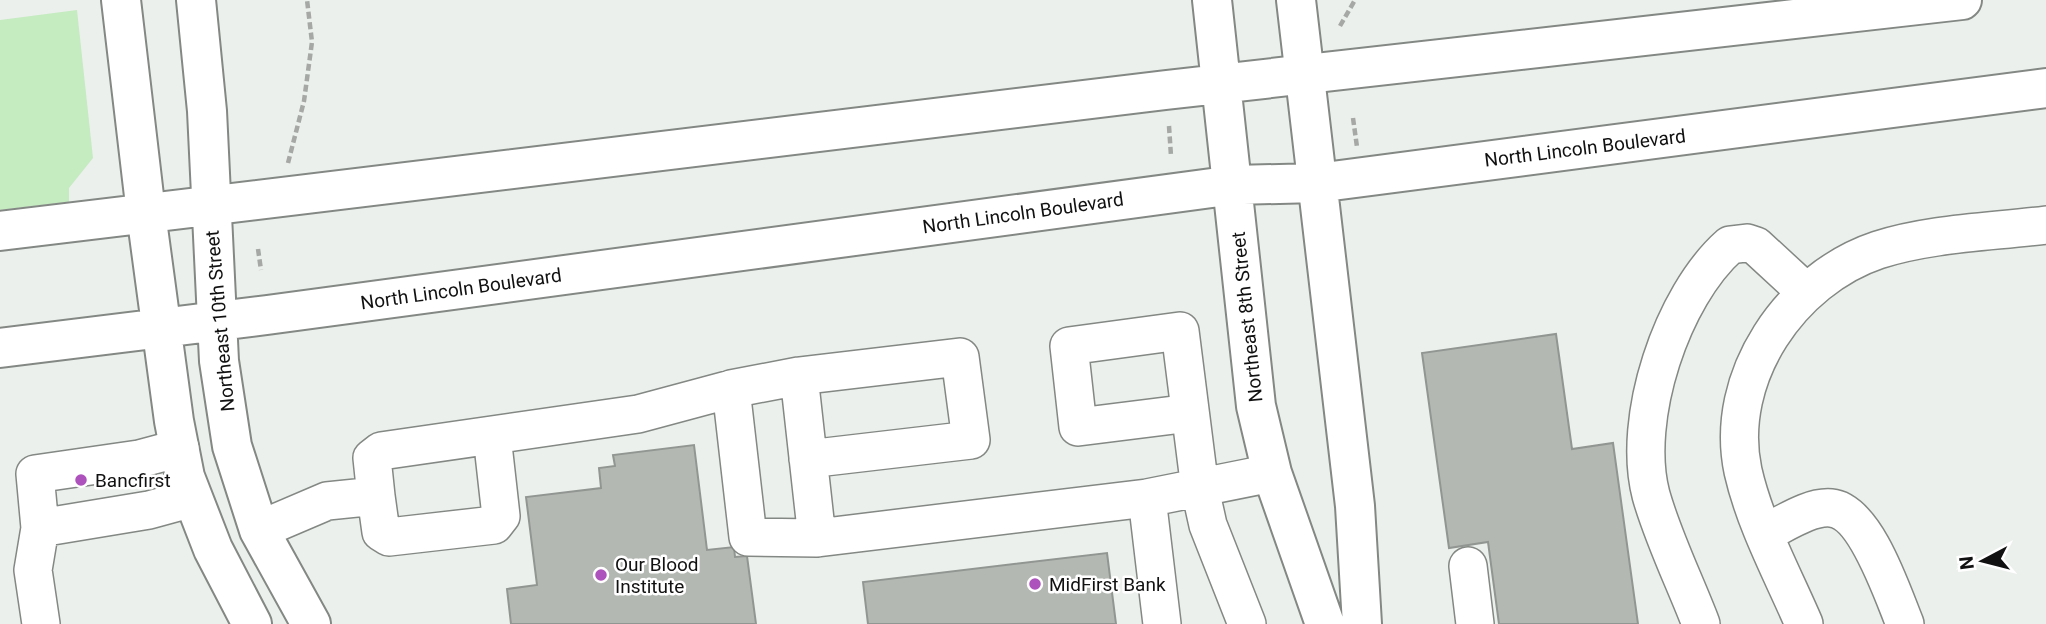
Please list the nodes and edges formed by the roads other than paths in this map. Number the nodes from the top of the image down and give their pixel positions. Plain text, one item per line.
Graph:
1 (121, 0) edge
2 (196, 0) edge
3 (1212, 0) edge
4 (1296, 0) edge
5 (1962, 0) edge
6 (1304, 75) junction
7 (1222, 84) junction
8 (2046, 88) edge
9 (1317, 183) junction
10 (1234, 185) junction
11 (211, 206) junction
12 (146, 213) junction
13 (2046, 225) edge
14 (0, 231) edge
15 (1806, 292) junction
16 (217, 322) junction
17 (163, 328) junction
18 (0, 348) edge
19 (799, 376) junction
20 (731, 389) junction
21 (1190, 413) dead end
22 (492, 436) junction
23 (180, 448) junction
24 (808, 459) junction
25 (1272, 473) junction
26 (1200, 489) junction
27 (376, 496) junction
28 (193, 498) junction
29 (1147, 498) junction
30 (40, 528) junction
31 (259, 530) junction
32 (1765, 533) junction
33 (817, 538) junction
34 (1468, 566) dead end
35 (41, 624) edge
36 (252, 624) edge
37 (311, 624) edge
38 (1162, 624) edge
39 (1247, 624) edge
40 (1325, 624) edge
41 (1362, 624) edge
42 (1475, 624) edge
43 (1702, 624) edge
44 (1804, 624) edge
45 (1905, 624) edge

1 - 12 main road
2 - 11 main road, Northeast 10th Street
3 - 7 main road, Northeast 8th Street
4 - 6 main road
5 - 6 main road
6 - 7 main road
6 - 9 main road
7 - 10 main road, Northeast 8th Street
7 - 11 main road
8 - 9 main road, North Lincoln Boulevard
9 - 10 main road, North Lincoln Boulevard
9 - 41 main road
10 - 16 main road, North Lincoln Boulevard
10 - 25 main road, Northeast 8th Street
11 - 12 main road
11 - 16 main road, Northeast 10th Street
12 - 14 main road
12 - 17 main road
13 - 15 street
15 - 32 street
15 - 43 street
16 - 17 main road, North Lincoln Boulevard
16 - 31 main road, Northeast 10th Street
17 - 18 main road, North Lincoln Boulevard
17 - 23 main road
19 - 20 street
19 - 24 street
19 - 24 street
20 - 22 street
20 - 33 street
21 - 26 street
22 - 27 street
22 - 27 street
23 - 28 main road
23 - 30 street
24 - 33 street
25 - 26 street
25 - 40 main road, Northeast 8th Street
26 - 29 street
26 - 39 street
27 - 31 street
28 - 30 street
28 - 36 main road
29 - 33 street
29 - 38 street
30 - 35 street
31 - 37 main road, Northeast 10th Street
32 - 44 street
32 - 45 street
34 - 42 street

